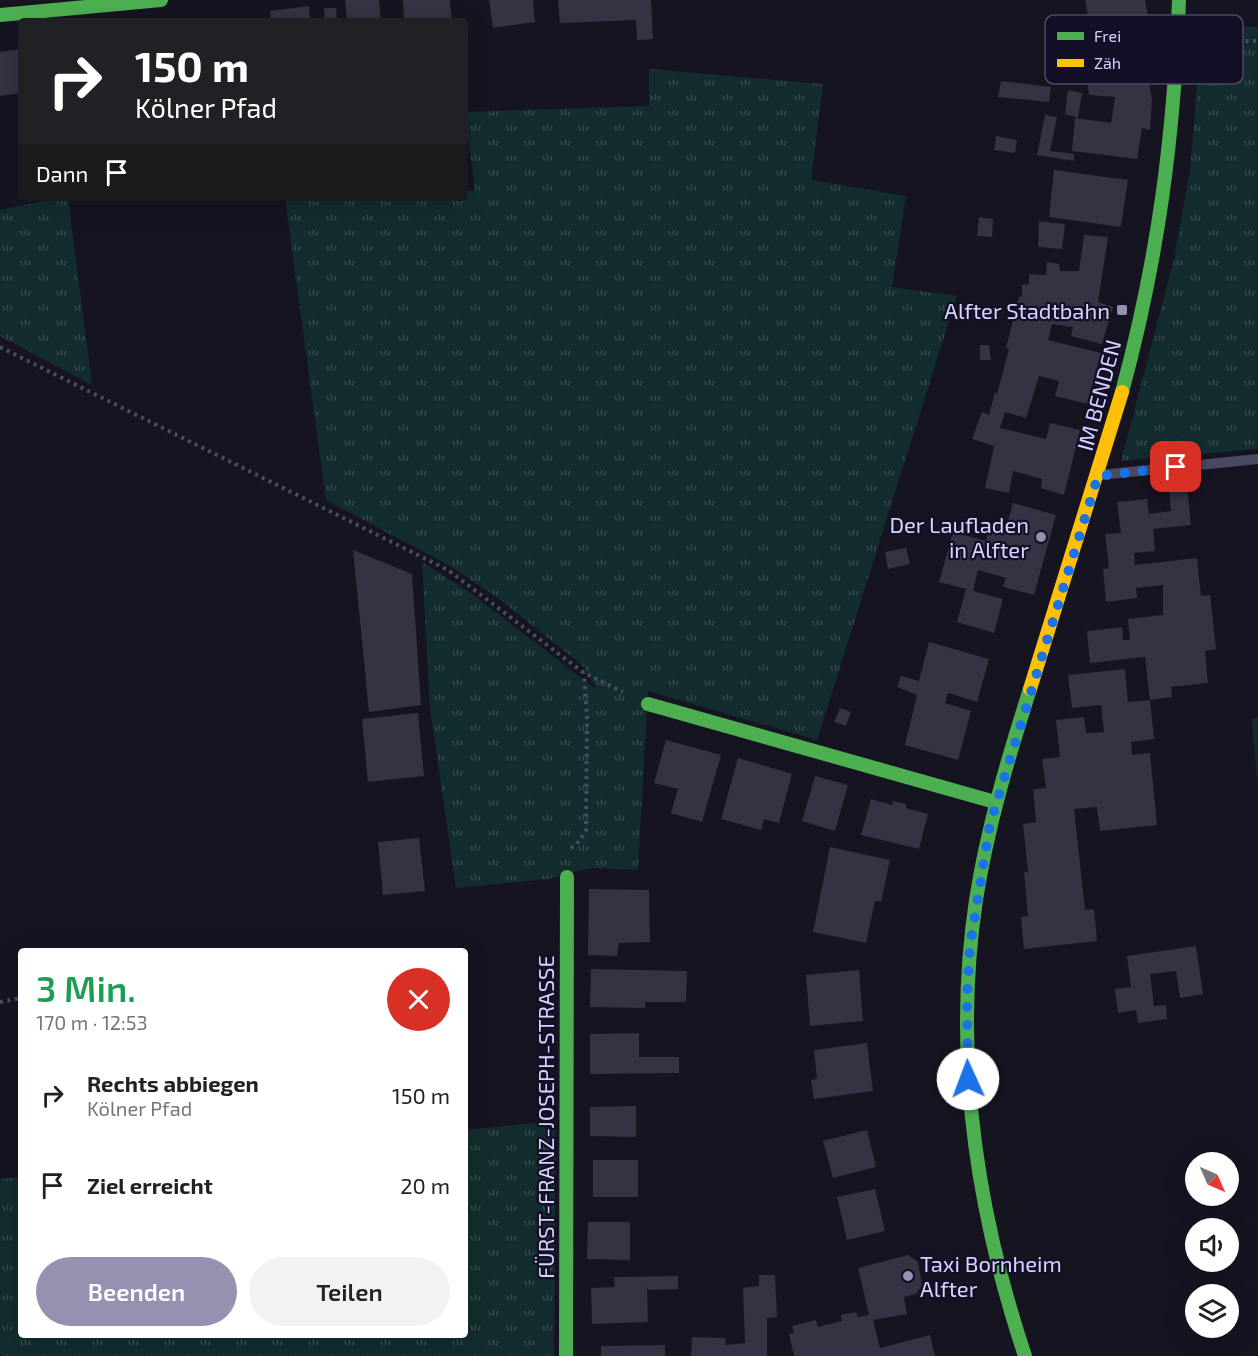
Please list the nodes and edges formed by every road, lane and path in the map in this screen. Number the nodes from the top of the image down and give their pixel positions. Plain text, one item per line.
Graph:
1 (161, 0) edge
2 (1179, 0) edge
3 (0, 15) edge
4 (1179, 15) edge
5 (1243, 41) edge
6 (1258, 41) edge
7 (1175, 84) edge
8 (0, 347) edge
9 (1258, 459) edge
10 (1098, 476) junction
11 (584, 673) junction
12 (648, 704) joint
13 (995, 802) junction
14 (567, 851) dead end
15 (567, 877) dead end
16 (18, 999) edge
17 (0, 1002) edge
18 (566, 1356) edge
19 (1025, 1356) edge

1 - 3 street
2 - 4 street, IM BENDEN
5 - 6 path
7 - 10 street, IM BENDEN
8 - 11 path
9 - 10 lane
10 - 13 street, IM BENDEN
11 - 12 path
11 - 14 path
12 - 13 street
13 - 19 street, IM BENDEN
15 - 18 street, FÜRST-FRANZ-JOSEPH-STRASSE
16 - 17 path

